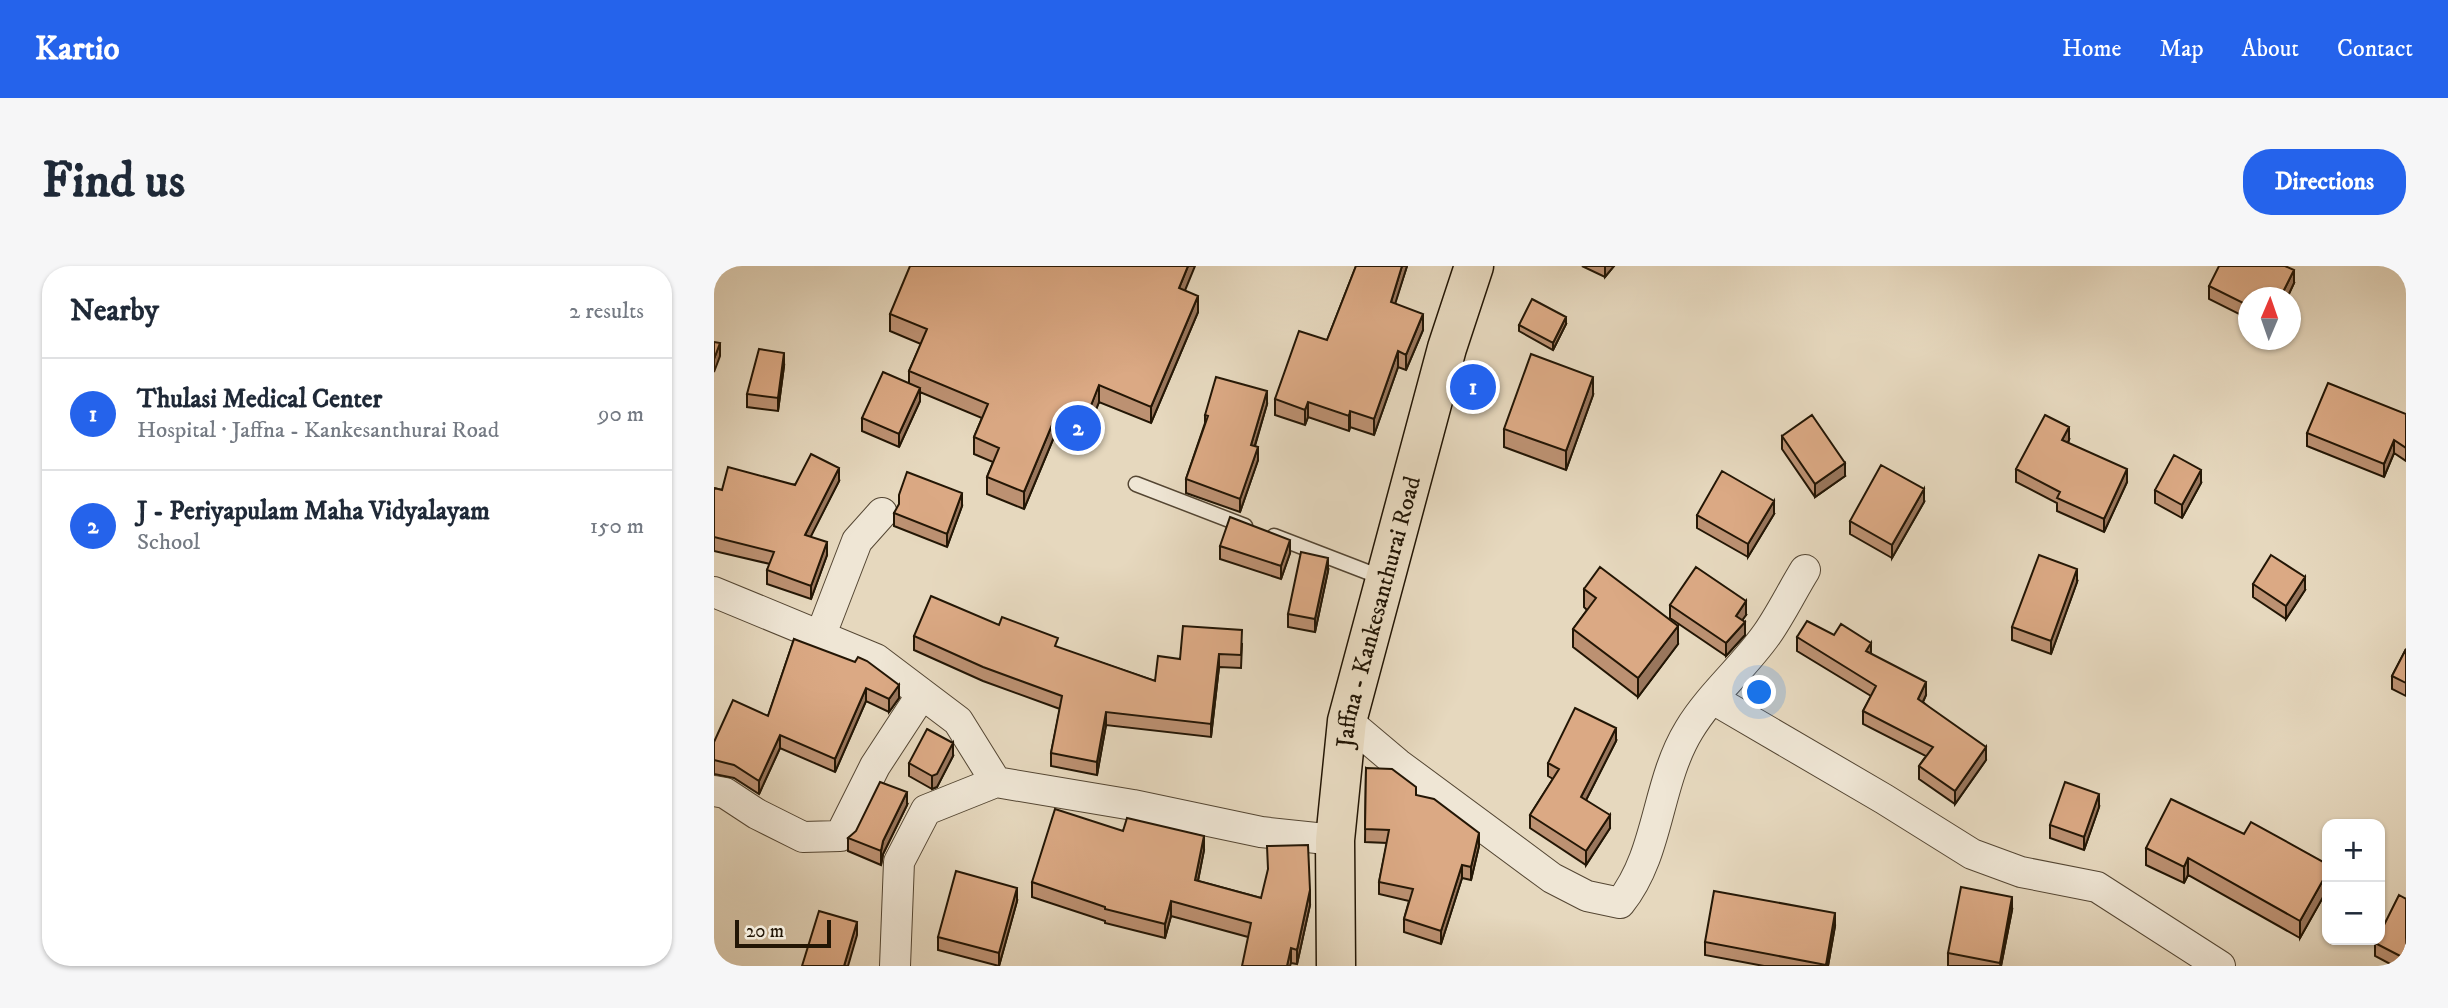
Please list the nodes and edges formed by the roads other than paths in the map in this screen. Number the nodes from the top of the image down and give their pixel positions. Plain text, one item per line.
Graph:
1 (1474, 266) edge
2 (1136, 484) dead end
3 (882, 513) dead end
4 (1805, 570) dead end
5 (1384, 578) junction
6 (714, 592) edge
7 (820, 637) junction
8 (922, 694) junction
9 (1713, 699) junction
10 (1347, 721) junction
11 (996, 782) junction
12 (714, 791) edge
13 (1335, 841) junction
14 (895, 966) edge
15 (1336, 966) edge
16 (2220, 966) edge

1 - 5 main road, Jaffna - Kankesanthurai Road
2 - 5 lane
3 - 7 street
4 - 9 street
5 - 10 main road, Jaffna - Kankesanthurai Road
6 - 7 street
7 - 8 street
8 - 11 street
8 - 12 street
9 - 10 street
9 - 16 street
10 - 13 main road, Jaffna - Kankesanthurai Road
11 - 13 street
11 - 14 street
13 - 15 main road, Jaffna - Kankesanthurai Road

